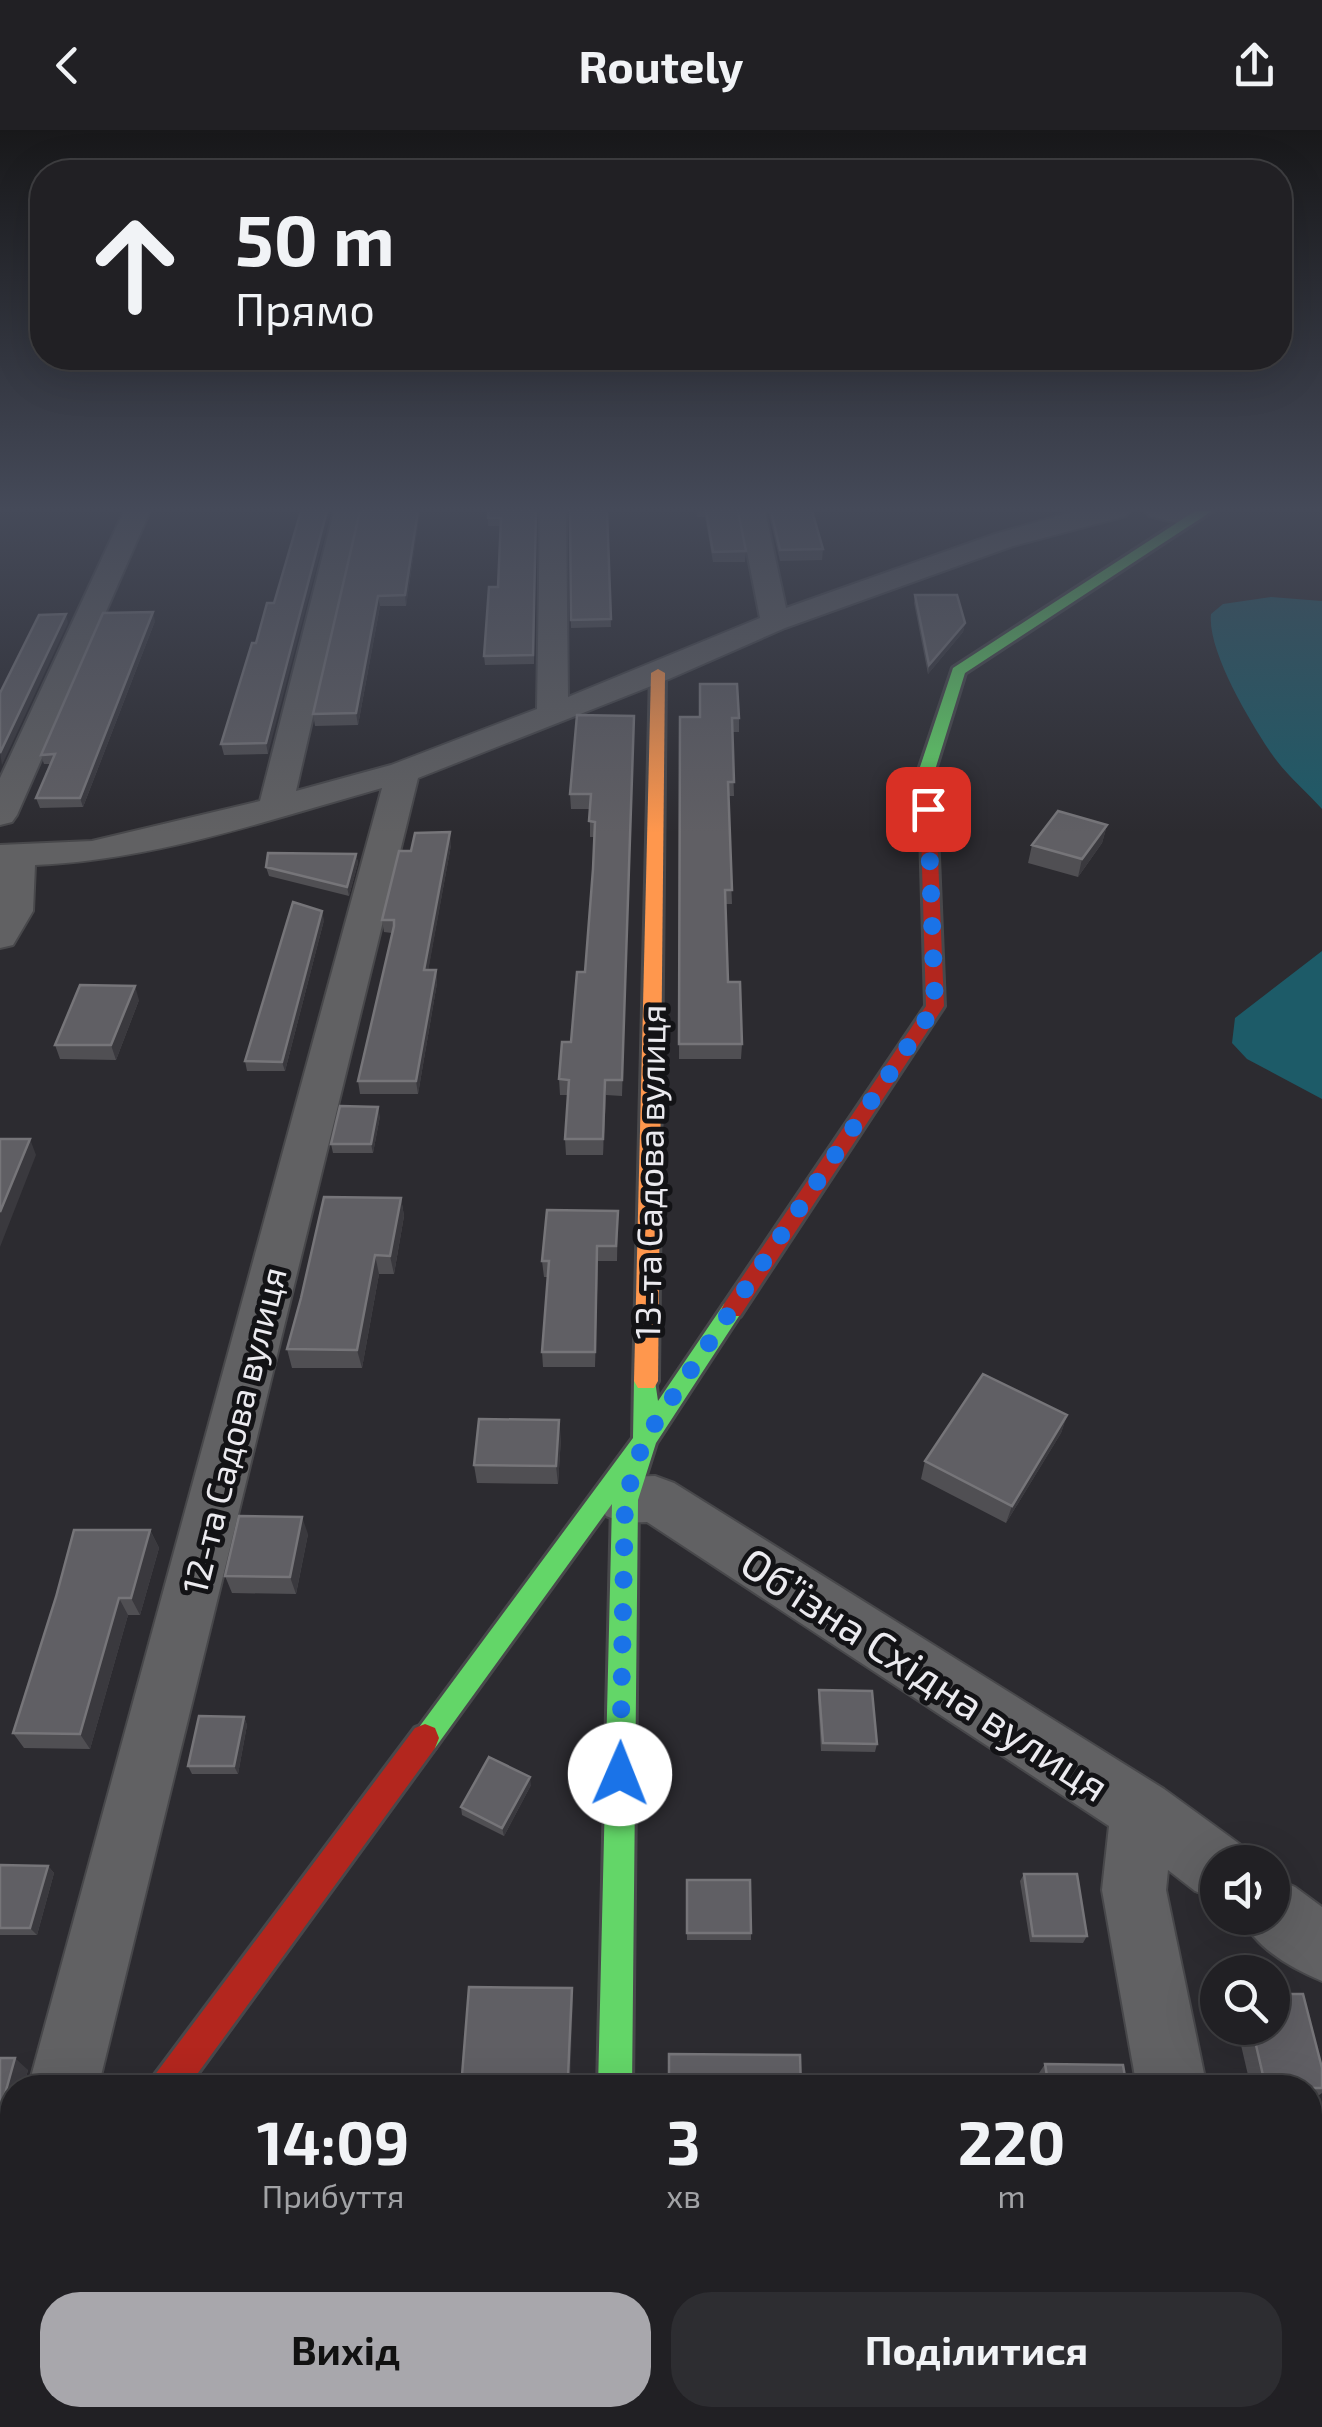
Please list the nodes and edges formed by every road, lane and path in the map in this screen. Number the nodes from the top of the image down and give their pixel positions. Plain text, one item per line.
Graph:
1 (89, 618) edge
2 (321, 618) edge
3 (553, 618) edge
4 (774, 618) edge
5 (786, 618) edge
6 (1039, 618) edge
7 (775, 622) junction
8 (658, 673) junction
9 (553, 715) junction
10 (403, 772) junction
11 (276, 804) junction
12 (0, 814) edge
13 (9, 856) edge
14 (0, 937) edge
15 (644, 1440) junction
16 (625, 1500) junction
17 (1142, 1811) junction
18 (1200, 1854) edge
19 (1290, 1924) edge
20 (1322, 1948) edge
21 (67, 2075) edge
22 (176, 2075) edge
23 (615, 2075) edge
24 (1170, 2075) edge

1 - 12 street
2 - 11 street
3 - 9 street
4 - 7 street
5 - 7 street
6 - 15 street
7 - 8 street
8 - 9 street
8 - 15 street, 13-та Садова вулиця
9 - 10 street
10 - 11 street
10 - 21 street, 12-та Садова вулиця
11 - 13 street
13 - 14 street
15 - 16 street, 13-та Садова вулиця
15 - 22 street
16 - 17 street, Обʼїзна Східна вулиця
16 - 23 street, 13-та Садова вулиця
17 - 18 street, Обʼїзна Східна вулиця
17 - 24 street
19 - 20 street

